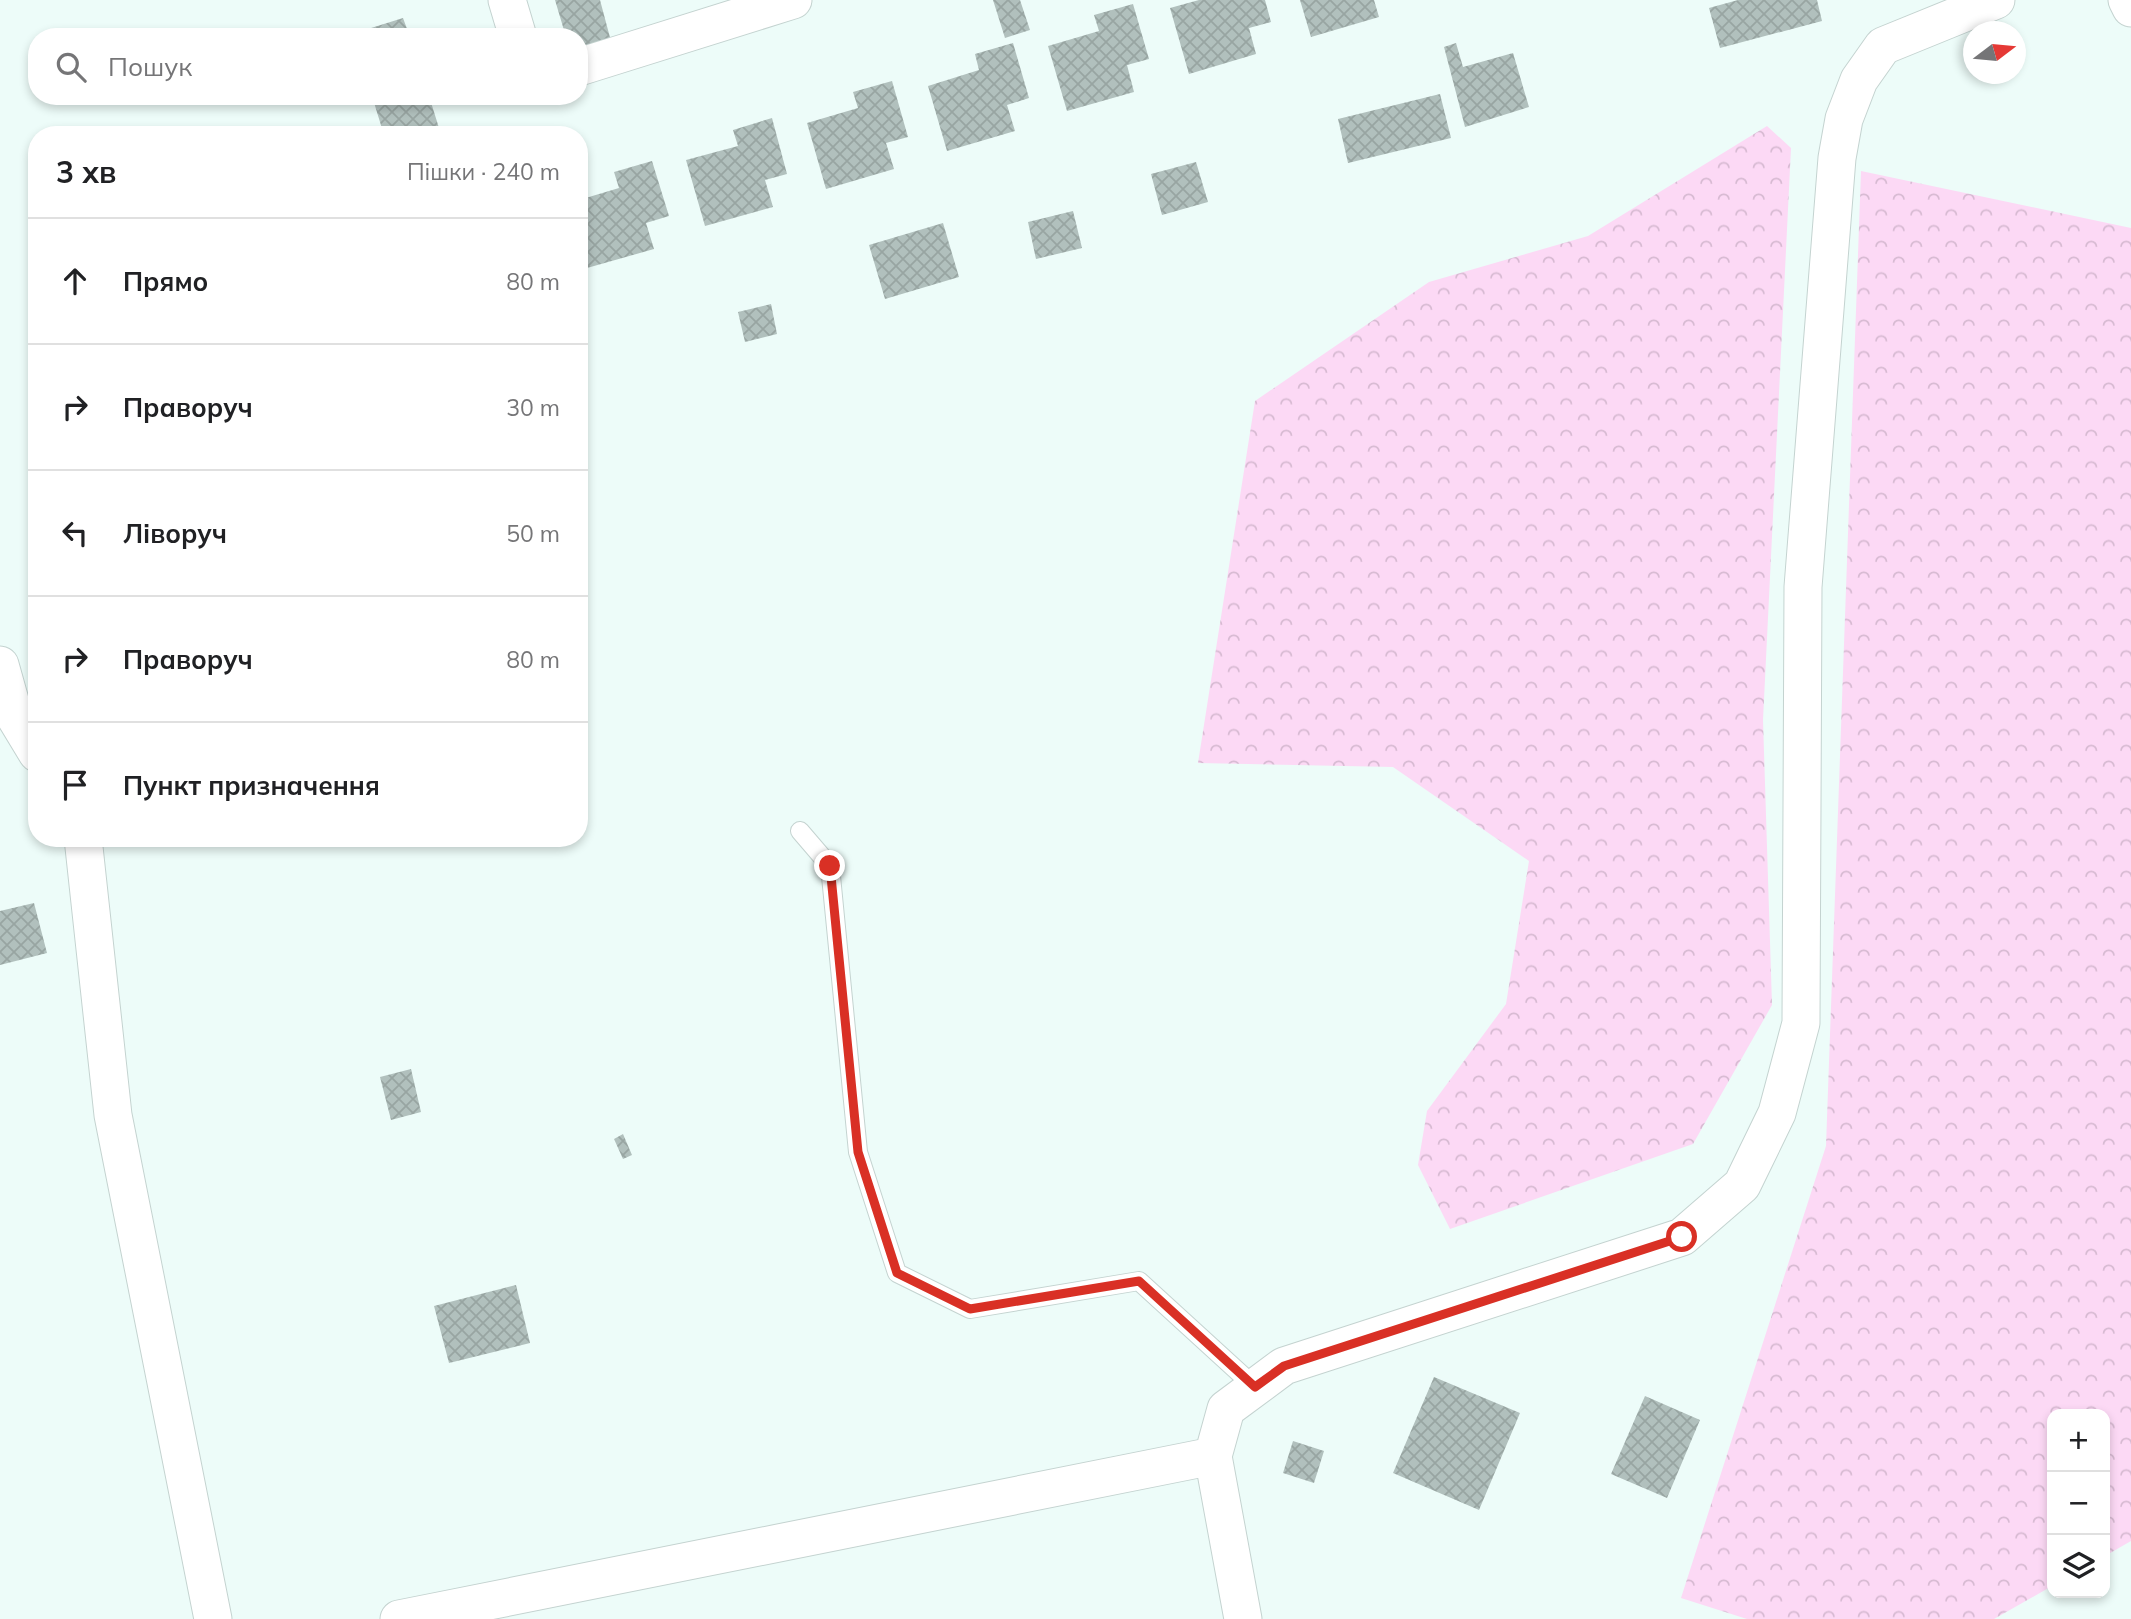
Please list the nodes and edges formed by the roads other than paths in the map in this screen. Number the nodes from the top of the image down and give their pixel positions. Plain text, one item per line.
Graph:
1 (507, 0) edge
2 (793, 0) edge
3 (1996, 0) edge
4 (2127, 0) edge
5 (2131, 8) edge
6 (515, 28) edge
7 (588, 64) edge
8 (0, 665) edge
9 (28, 738) edge
10 (800, 831) dead end
11 (84, 847) edge
12 (1255, 1387) junction
13 (1213, 1456) junction
14 (213, 1619) edge
15 (399, 1619) edge
16 (1242, 1619) edge

1 - 6 street
2 - 7 street
3 - 12 street
4 - 5 street
8 - 9 street
10 - 12 lane
11 - 14 street
12 - 13 street
13 - 15 street
13 - 16 street

